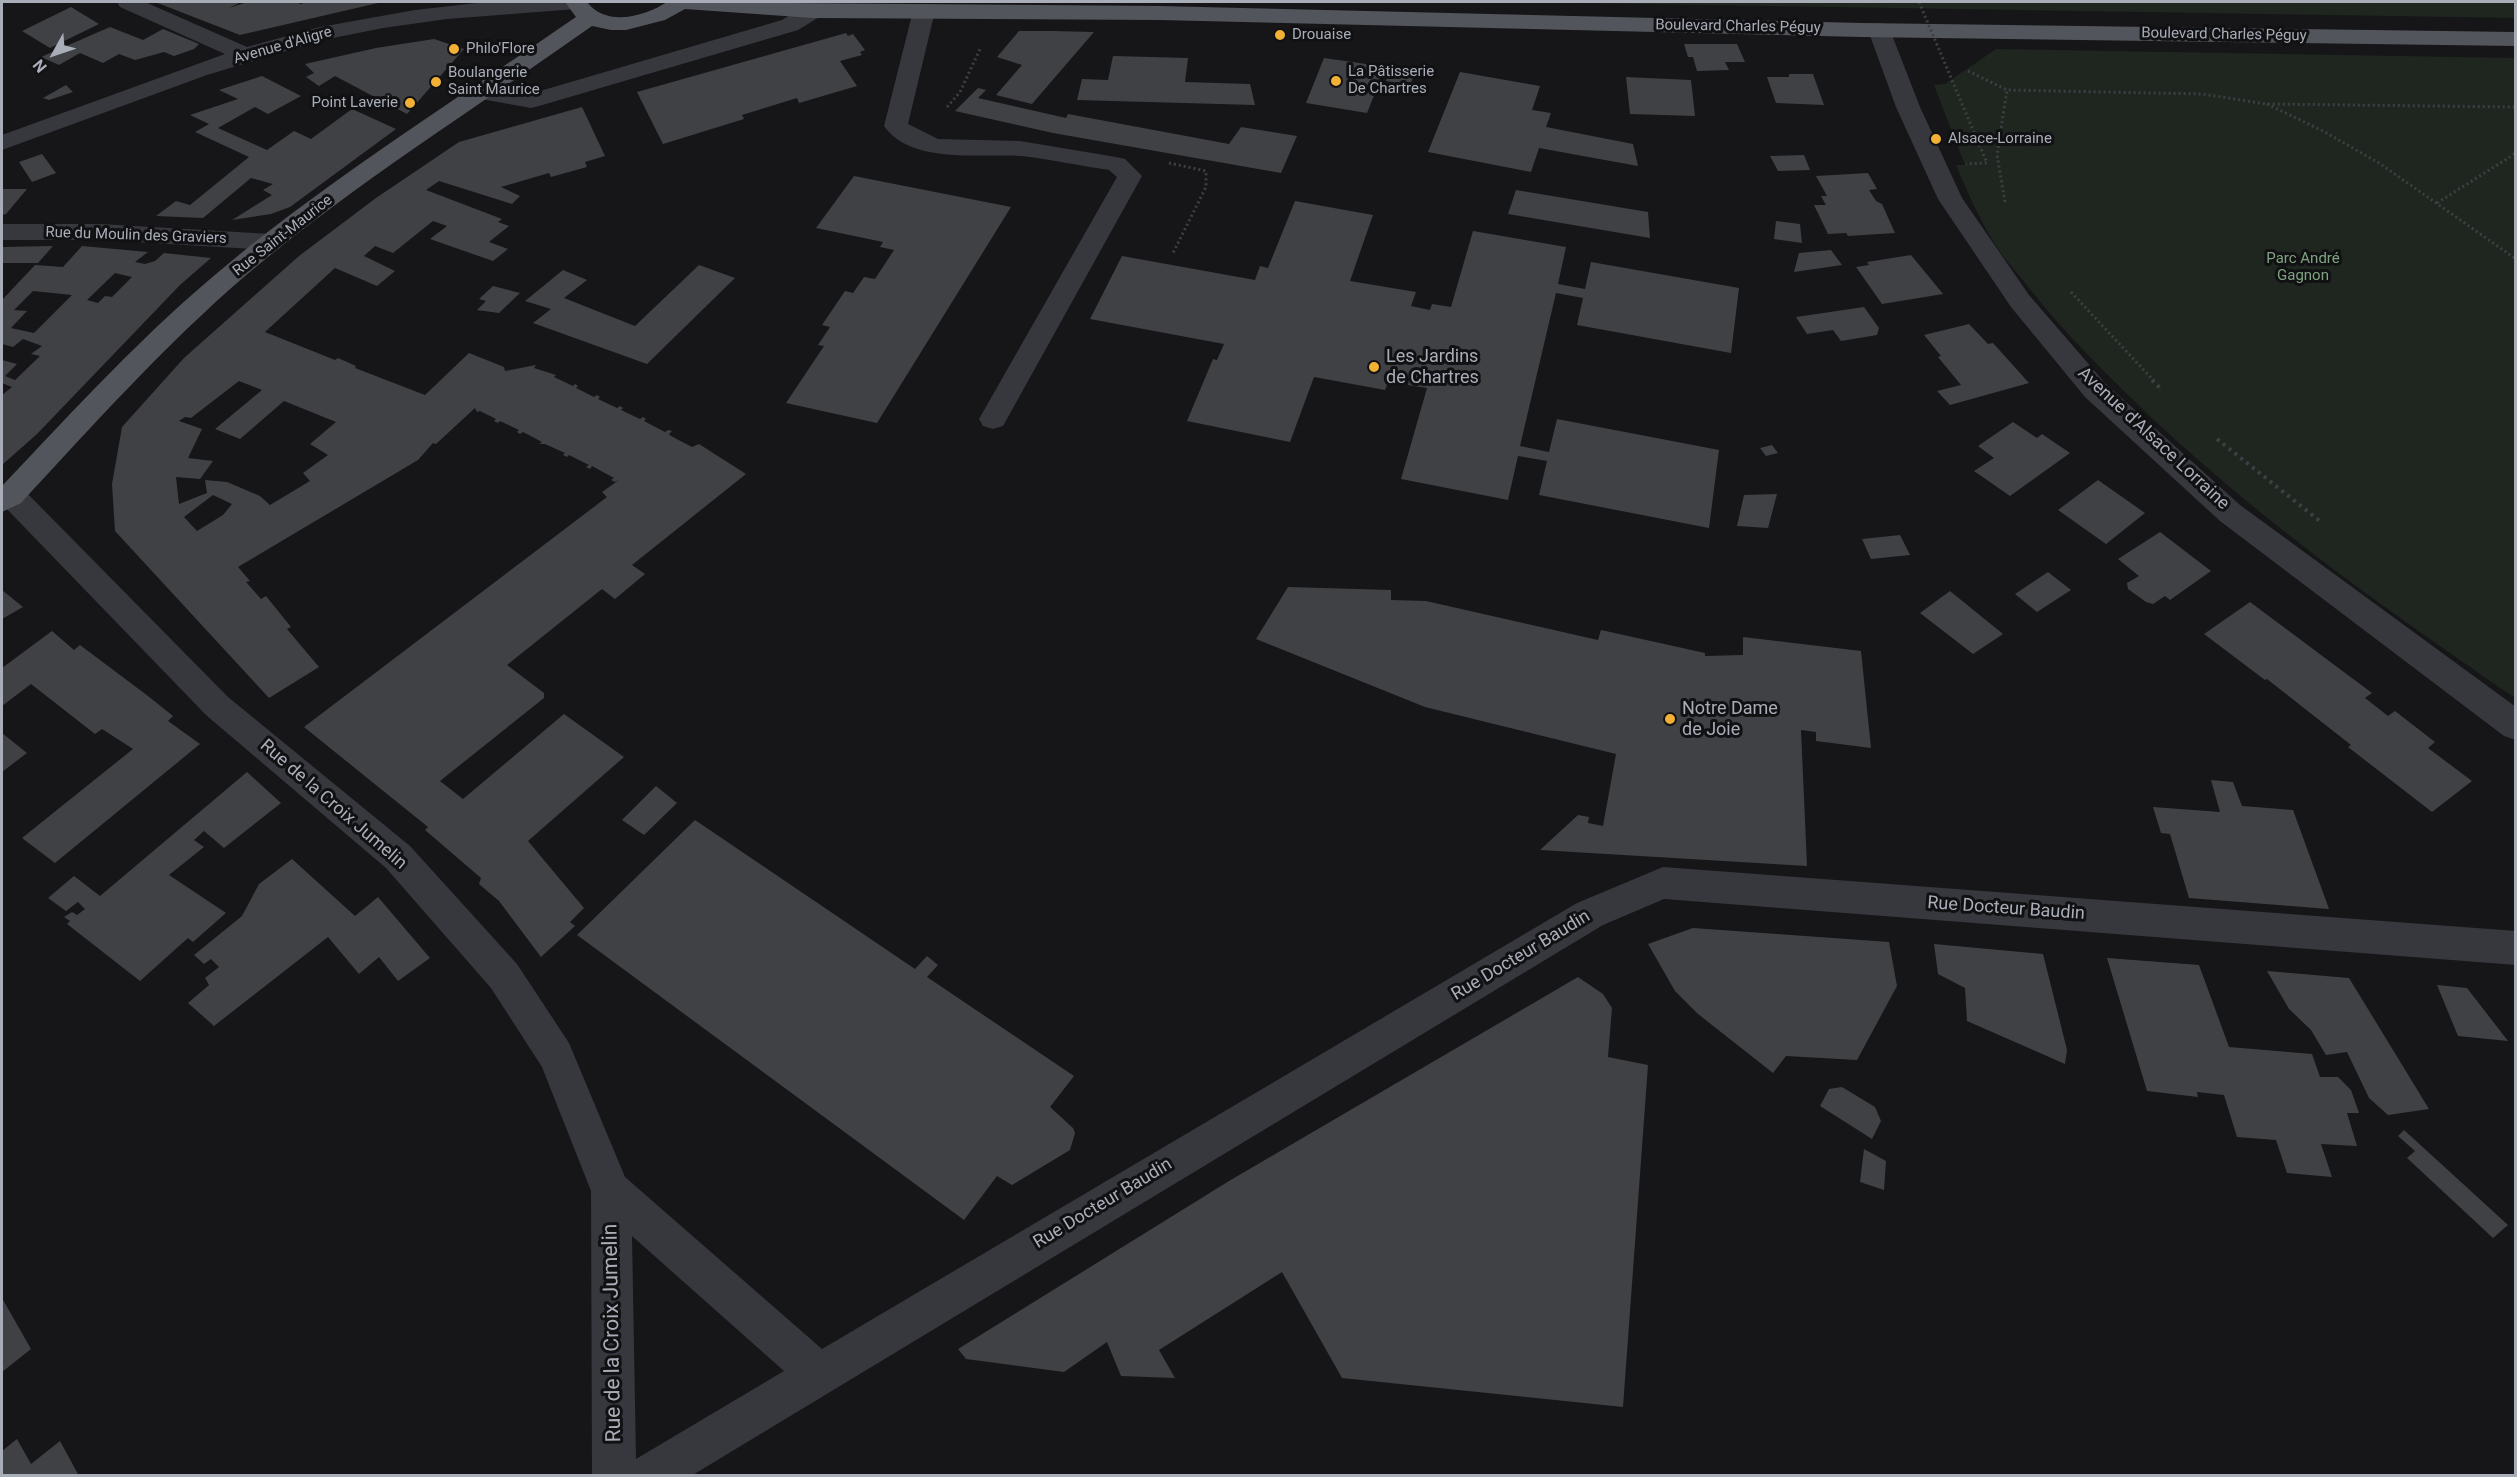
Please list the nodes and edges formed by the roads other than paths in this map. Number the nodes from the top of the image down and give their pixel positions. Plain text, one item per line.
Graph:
1 (128, 2) edge
2 (681, 2) edge
3 (931, 6) edge
4 (581, 7) edge
5 (813, 11) junction
6 (1879, 30) junction
7 (2516, 39) edge
8 (246, 55) junction
9 (481, 92) junction
10 (2, 143) edge
11 (2, 232) edge
12 (271, 242) junction
13 (993, 419) dead end
14 (6, 498) edge
15 (2516, 726) edge
16 (2516, 948) edge
17 (611, 1191) junction
18 (818, 1373) junction
19 (615, 1476) edge
20 (649, 1476) edge

1 - 8 street
2 - 4 main road
2 - 5 main road, Boulevard Charles Péguy
3 - 5 main road, Boulevard Charles Péguy
3 - 6 main road, Boulevard Charles Péguy
3 - 13 street
4 - 8 street, Avenue d'Aligre
4 - 9 main road, Rue Saint-Maurice
5 - 9 street
6 - 7 main road, Boulevard Charles Péguy
6 - 15 street, Avenue d'Alsace Lorraine
8 - 10 street, Avenue d'Aligre
9 - 12 main road, Rue Saint-Maurice
11 - 12 street, Rue du Moulin des Graviers
12 - 14 main road, Rue Saint-Maurice
14 - 17 street, Rue de la Croix Jumelin
16 - 18 street, Rue Docteur Baudin
17 - 18 street, Rue de la Croix Jumelin
17 - 19 street, Rue de la Croix Jumelin
18 - 20 street, Rue Docteur Baudin

